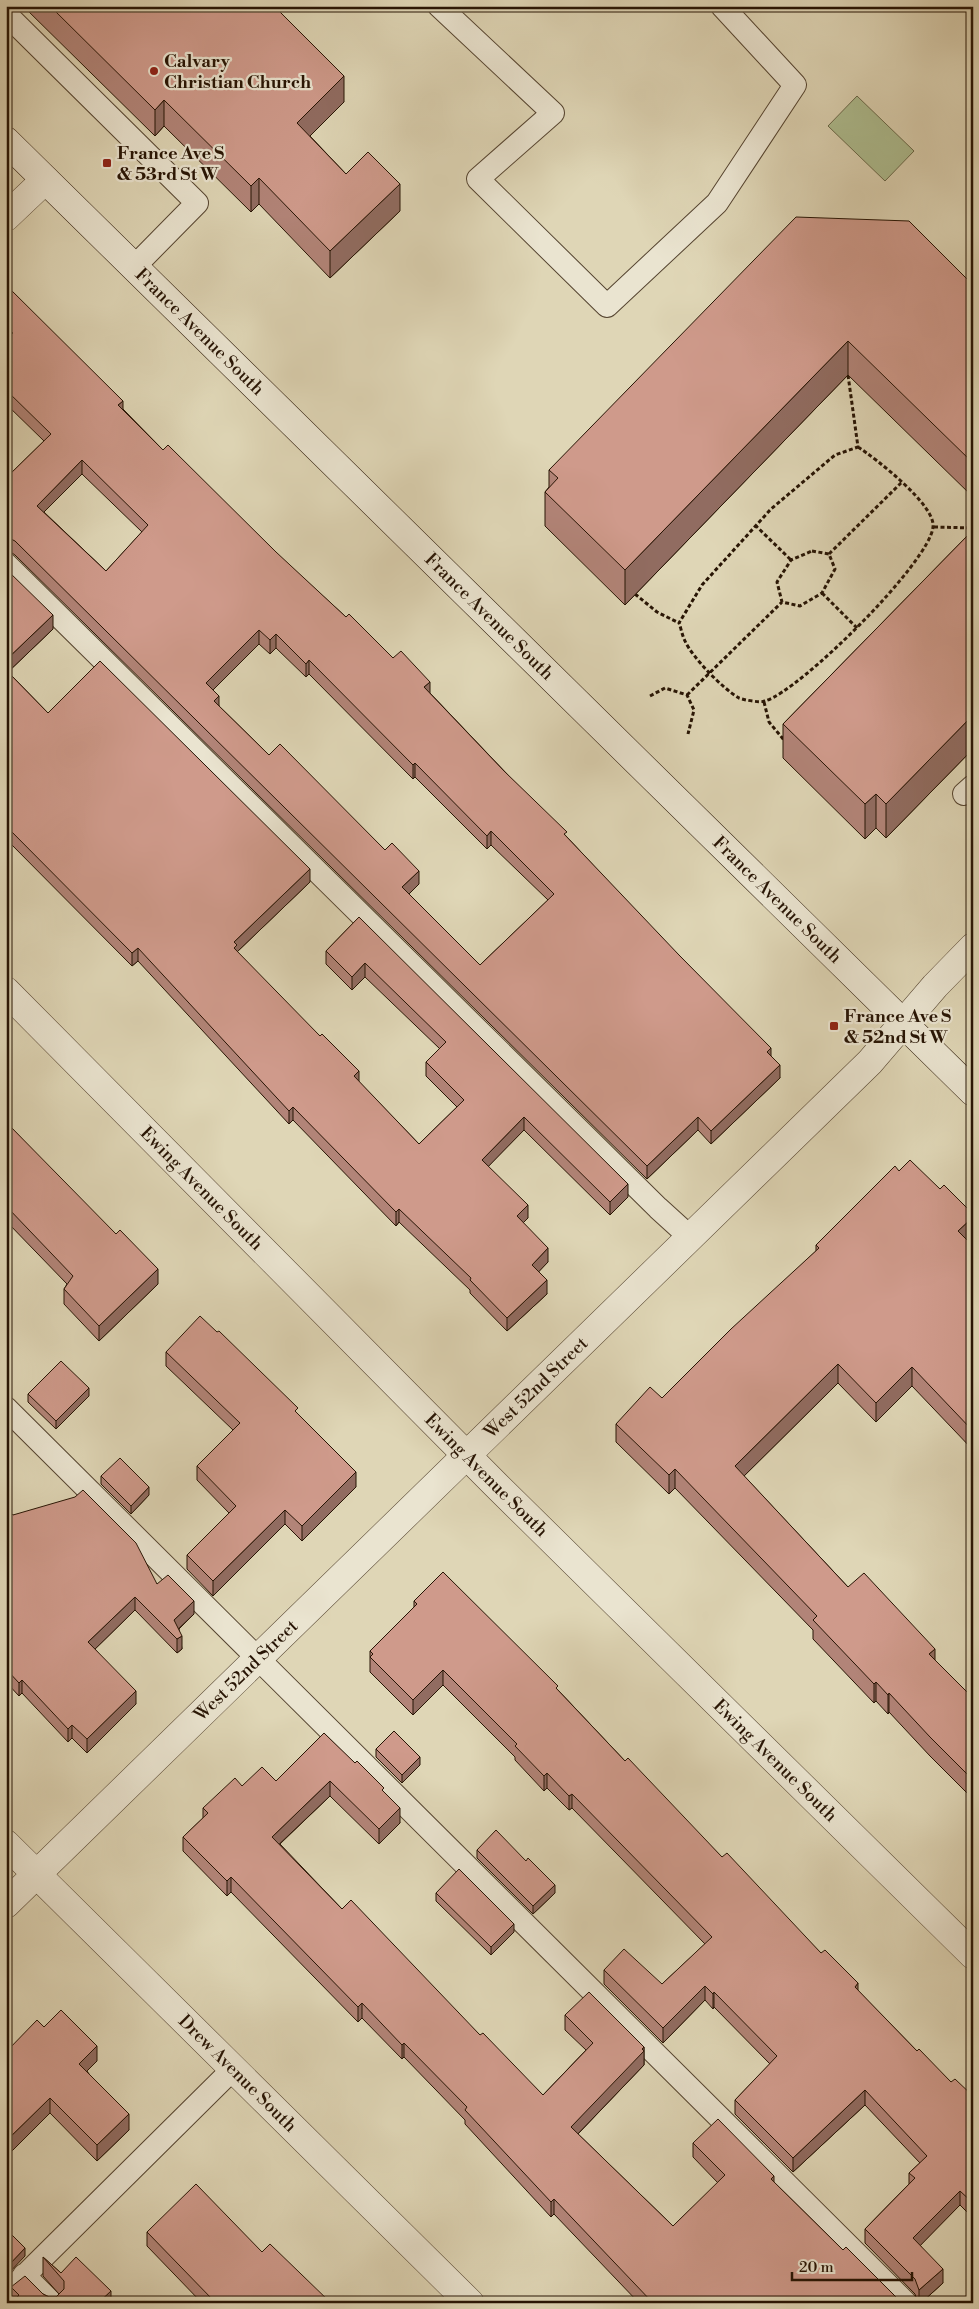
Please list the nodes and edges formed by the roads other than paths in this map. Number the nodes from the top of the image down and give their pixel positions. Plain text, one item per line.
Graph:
1 (440, 6) edge
2 (722, 6) edge
3 (6, 14) edge
4 (6, 141) edge
5 (45, 180) junction
6 (6, 218) edge
7 (134, 267) junction
8 (6, 564) edge
9 (973, 947) edge
10 (6, 991) edge
11 (904, 1023) junction
12 (973, 1092) edge
13 (691, 1238) junction
14 (6, 1408) edge
15 (468, 1456) junction
16 (258, 1660) junction
17 (6, 1844) edge
18 (37, 1875) junction
19 (6, 1904) edge
20 (973, 1955) edge
21 (233, 2069) junction
22 (24, 2276) junction
23 (6, 2294) edge
24 (52, 2303) edge
25 (470, 2303) edge
26 (906, 2303) edge

1 - 2 lane
3 - 7 lane
4 - 5 street, France Avenue South
5 - 6 street
5 - 7 street, France Avenue South
7 - 11 street, France Avenue South
8 - 13 lane
9 - 11 street, West 52nd Street
10 - 15 street, Ewing Avenue South
11 - 12 street, France Avenue South
11 - 13 street, West 52nd Street
13 - 15 street, West 52nd Street
14 - 16 lane
15 - 16 street, West 52nd Street
15 - 20 street, Ewing Avenue South
16 - 18 street, West 52nd Street
16 - 26 lane
17 - 18 street, Drew Avenue South
18 - 19 street, West 52nd Street
18 - 21 street, Drew Avenue South
21 - 22 lane
21 - 25 street, Drew Avenue South
22 - 23 lane
22 - 24 lane

